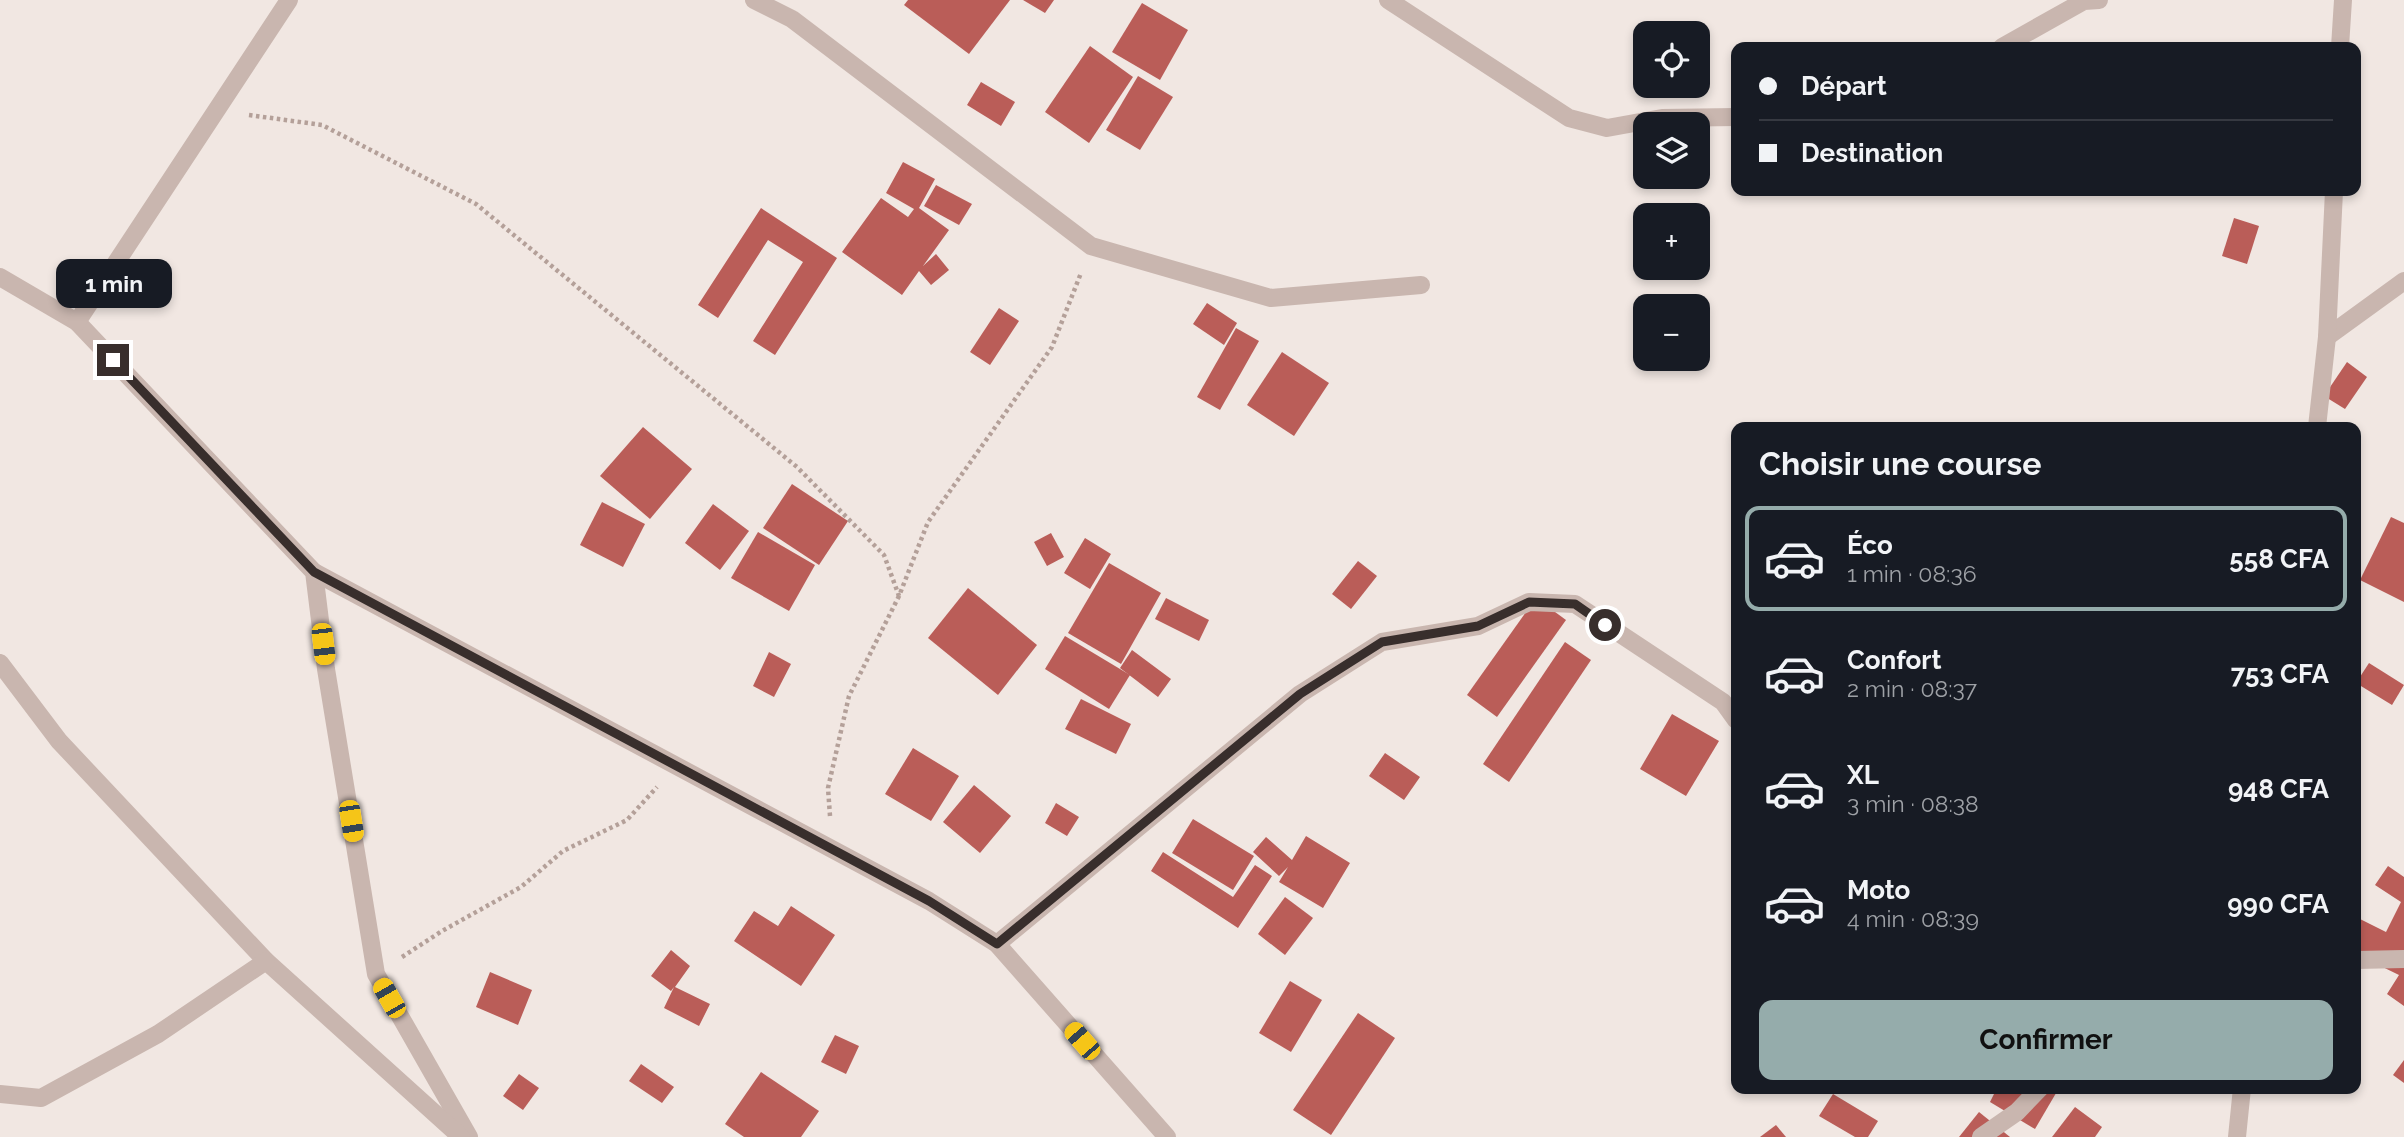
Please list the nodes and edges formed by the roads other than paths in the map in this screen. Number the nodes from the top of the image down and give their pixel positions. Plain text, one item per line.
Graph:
1 (289, 0) edge
2 (754, 0) edge
3 (1388, 0) edge
4 (2099, 0) edge
5 (2343, 0) edge
6 (2011, 42) edge
7 (2340, 42) edge
8 (1731, 117) edge
9 (2334, 196) edge
10 (0, 277) edge
11 (2404, 281) edge
12 (1421, 285) dead end
13 (77, 322) junction
14 (2327, 337) junction
15 (2318, 422) edge
16 (314, 572) junction
17 (0, 663) edge
18 (1731, 713) edge
19 (997, 944) junction
20 (2404, 959) edge
21 (2361, 960) edge
22 (266, 961) junction
23 (0, 1094) edge
24 (2034, 1094) edge
25 (2241, 1094) edge
26 (461, 1137) edge
27 (469, 1137) edge
28 (1167, 1137) edge
29 (1980, 1137) edge
30 (2237, 1137) edge

1 - 13 street
2 - 12 street
3 - 8 street
4 - 6 street
5 - 7 street
9 - 14 street
10 - 13 street
11 - 14 street
13 - 16 street
14 - 15 street
16 - 19 street
16 - 27 street
17 - 22 street
18 - 19 street
19 - 28 street
20 - 21 street
22 - 23 street
22 - 26 street
24 - 29 street
25 - 30 street

